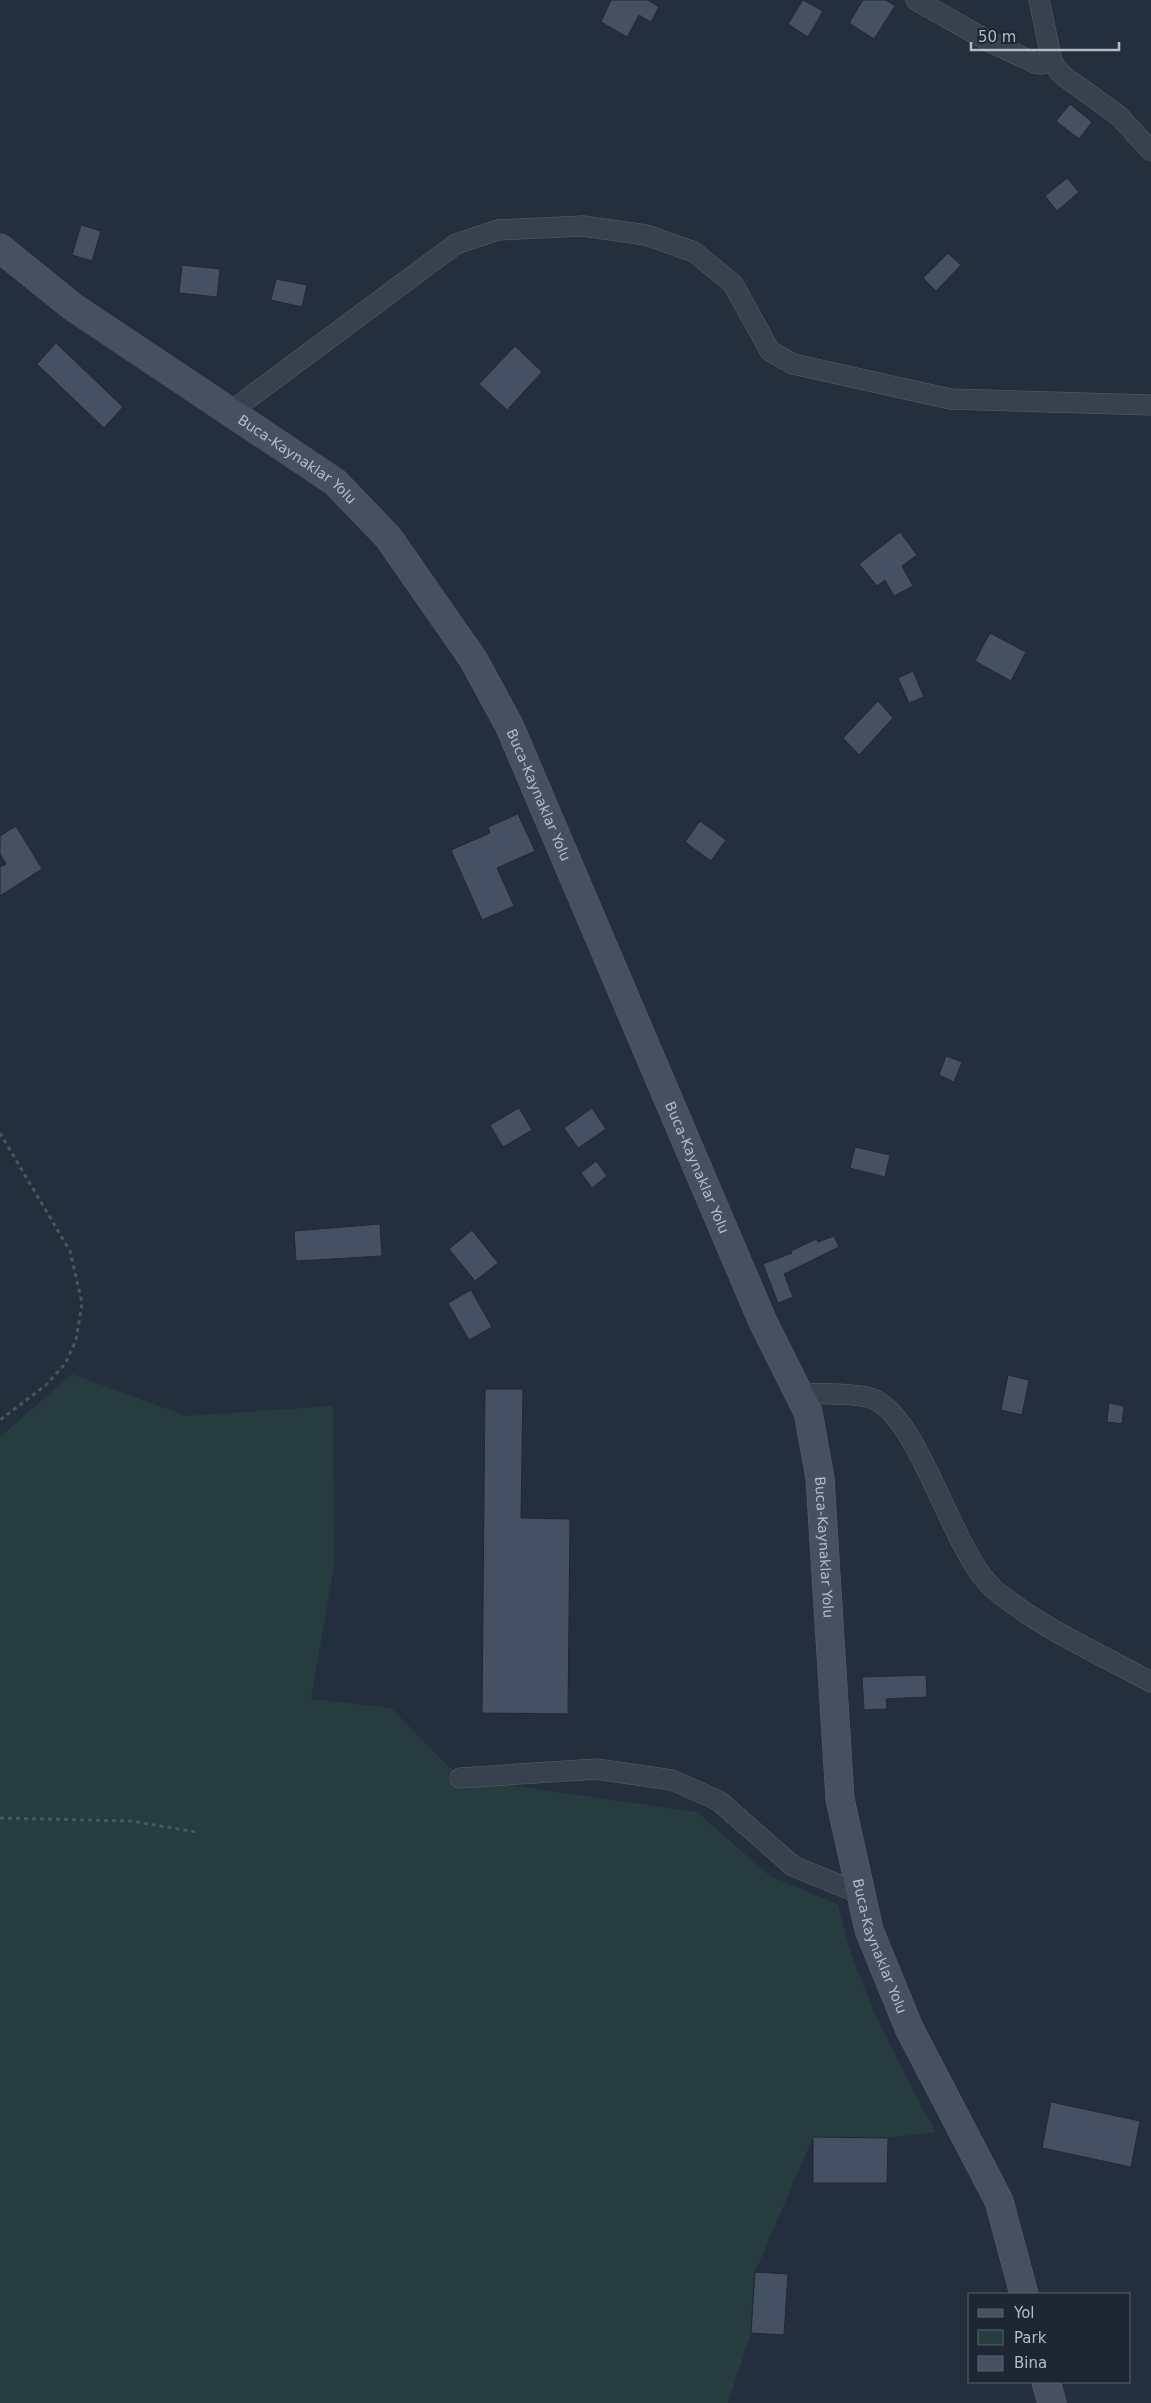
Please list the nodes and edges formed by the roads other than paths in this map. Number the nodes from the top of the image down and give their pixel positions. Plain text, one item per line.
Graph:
1 (916, 0) edge
2 (1039, 0) edge
3 (1052, 61) junction
4 (1151, 151) edge
5 (0, 248) edge
6 (1151, 406) edge
7 (230, 412) junction
8 (799, 1393) junction
9 (1151, 1682) edge
10 (460, 1778) dead end
11 (861, 1894) junction
12 (1024, 2293) edge
13 (1046, 2383) edge
14 (1052, 2403) edge

1 - 3 street
2 - 3 street
3 - 4 street
5 - 7 street, Buca-Kaynaklar Yolu
6 - 7 street
7 - 8 street, Buca-Kaynaklar Yolu
8 - 9 street
8 - 11 street, Buca-Kaynaklar Yolu
10 - 11 street
11 - 12 street, Buca-Kaynaklar Yolu
13 - 14 street

